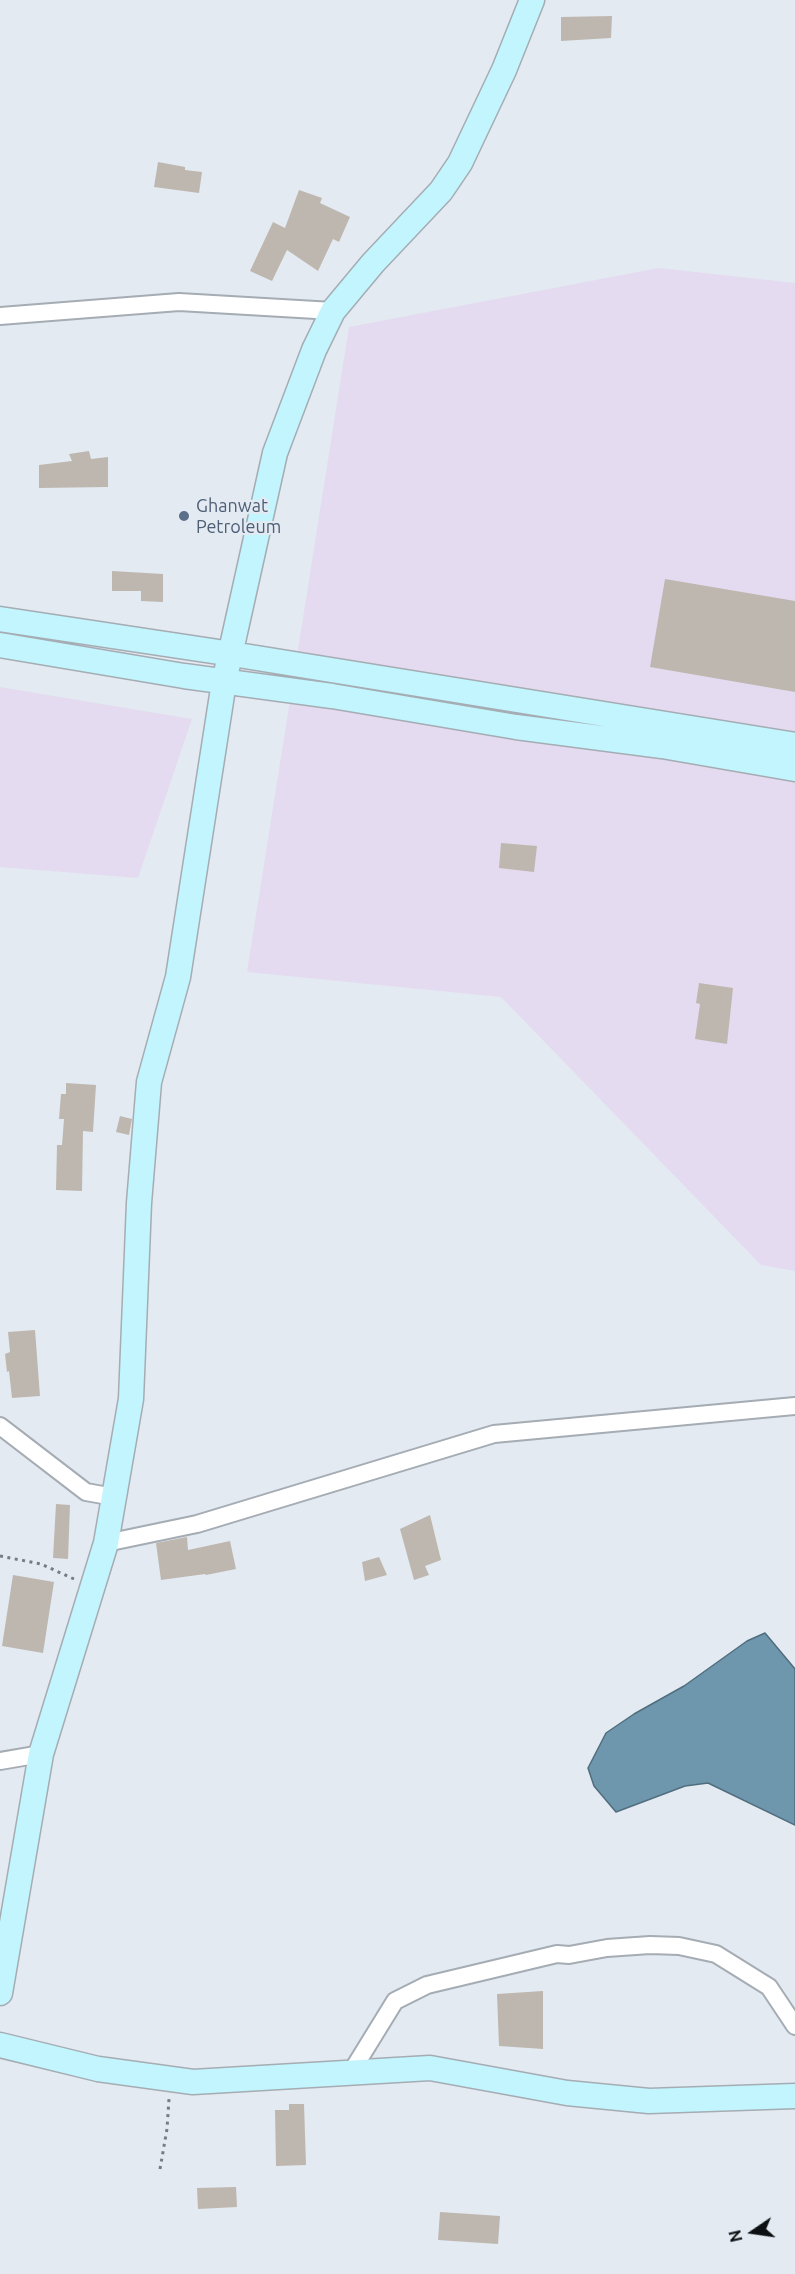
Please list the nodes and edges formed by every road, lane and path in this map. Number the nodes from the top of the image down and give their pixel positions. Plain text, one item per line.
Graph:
1 (532, 0) edge
2 (333, 311) junction
3 (0, 316) edge
4 (0, 619) edge
5 (0, 645) edge
6 (231, 654) junction
7 (224, 682) junction
8 (795, 745) edge
9 (795, 769) edge
10 (795, 1406) edge
11 (0, 1426) edge
12 (114, 1497) junction
13 (106, 1543) junction
14 (0, 1556) edge
15 (94, 1584) junction
16 (41, 1754) junction
17 (0, 1761) edge
18 (0, 1993) edge
19 (795, 2026) edge
20 (0, 2045) edge
21 (350, 2073) junction
22 (168, 2079) junction
23 (795, 2096) edge
24 (160, 2169) dead end

1 - 2 street
2 - 3 street
2 - 6 street
4 - 6 street
5 - 7 street
6 - 7 street
6 - 8 street
7 - 9 street
7 - 12 street
10 - 13 street
11 - 12 street
12 - 13 street
13 - 15 street
14 - 15 path
15 - 16 street
16 - 17 street
16 - 18 street
19 - 21 street
20 - 22 street
21 - 22 street
21 - 23 street
22 - 24 path

